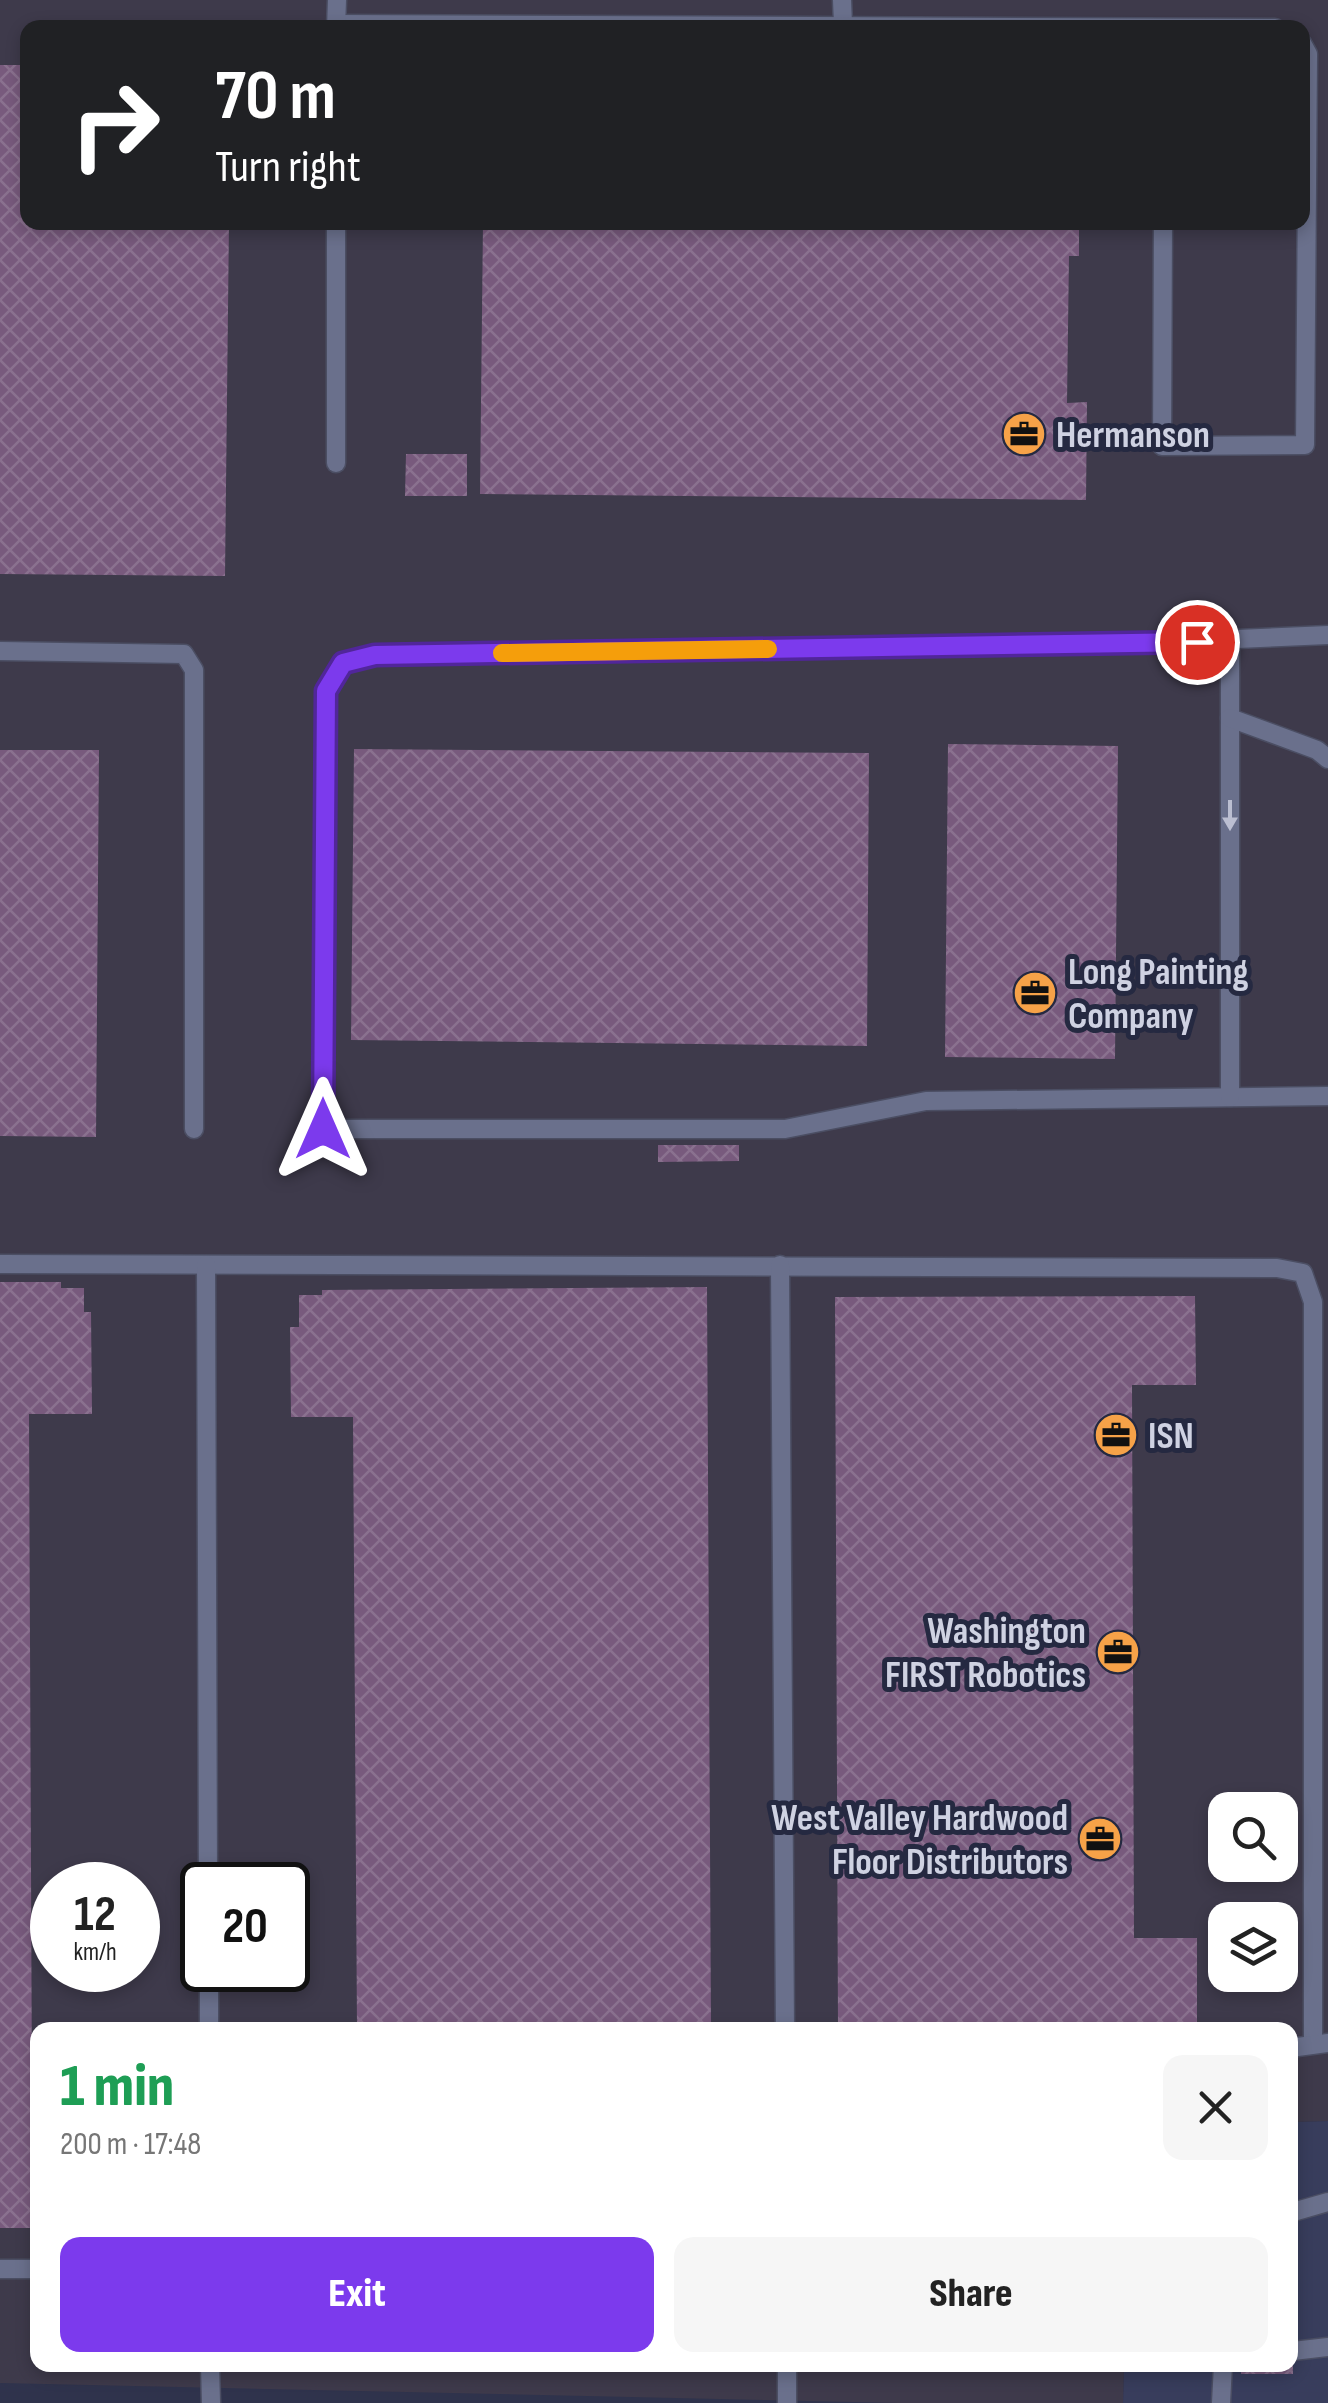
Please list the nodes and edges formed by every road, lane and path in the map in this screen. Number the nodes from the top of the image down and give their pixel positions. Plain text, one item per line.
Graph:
1 (336, 230) edge
2 (1163, 230) edge
3 (1306, 230) edge
4 (336, 464) dead end
5 (1328, 634) edge
6 (1230, 640) junction
7 (0, 652) edge
8 (1230, 718) junction
9 (1328, 758) edge
10 (1328, 1096) edge
11 (1230, 1097) junction
12 (194, 1129) dead end
13 (0, 1264) edge
14 (206, 1265) junction
15 (780, 1265) junction
16 (208, 1862) edge
17 (209, 1992) edge
18 (209, 2022) edge
19 (785, 2022) edge
20 (1321, 2043) edge
21 (1328, 2202) edge
22 (1298, 2211) edge
23 (0, 2269) edge
24 (30, 2269) edge
25 (1328, 2347) edge
26 (1298, 2351) edge
27 (210, 2372) edge
28 (787, 2372) edge
29 (1223, 2372) edge
30 (210, 2403) edge
31 (787, 2403) edge
32 (1222, 2403) edge

1 - 4 lane
2 - 3 lane
5 - 6 lane
6 - 8 lane
6 - 11 lane
7 - 12 lane
8 - 9 lane
8 -> 11 lane
10 - 11 lane
13 - 14 lane
14 - 15 lane
14 - 16 lane
15 - 19 lane
15 - 20 lane
17 - 18 lane
21 - 22 lane
23 - 24 lane
25 - 26 lane
27 - 30 lane
28 - 31 lane
29 - 32 lane

